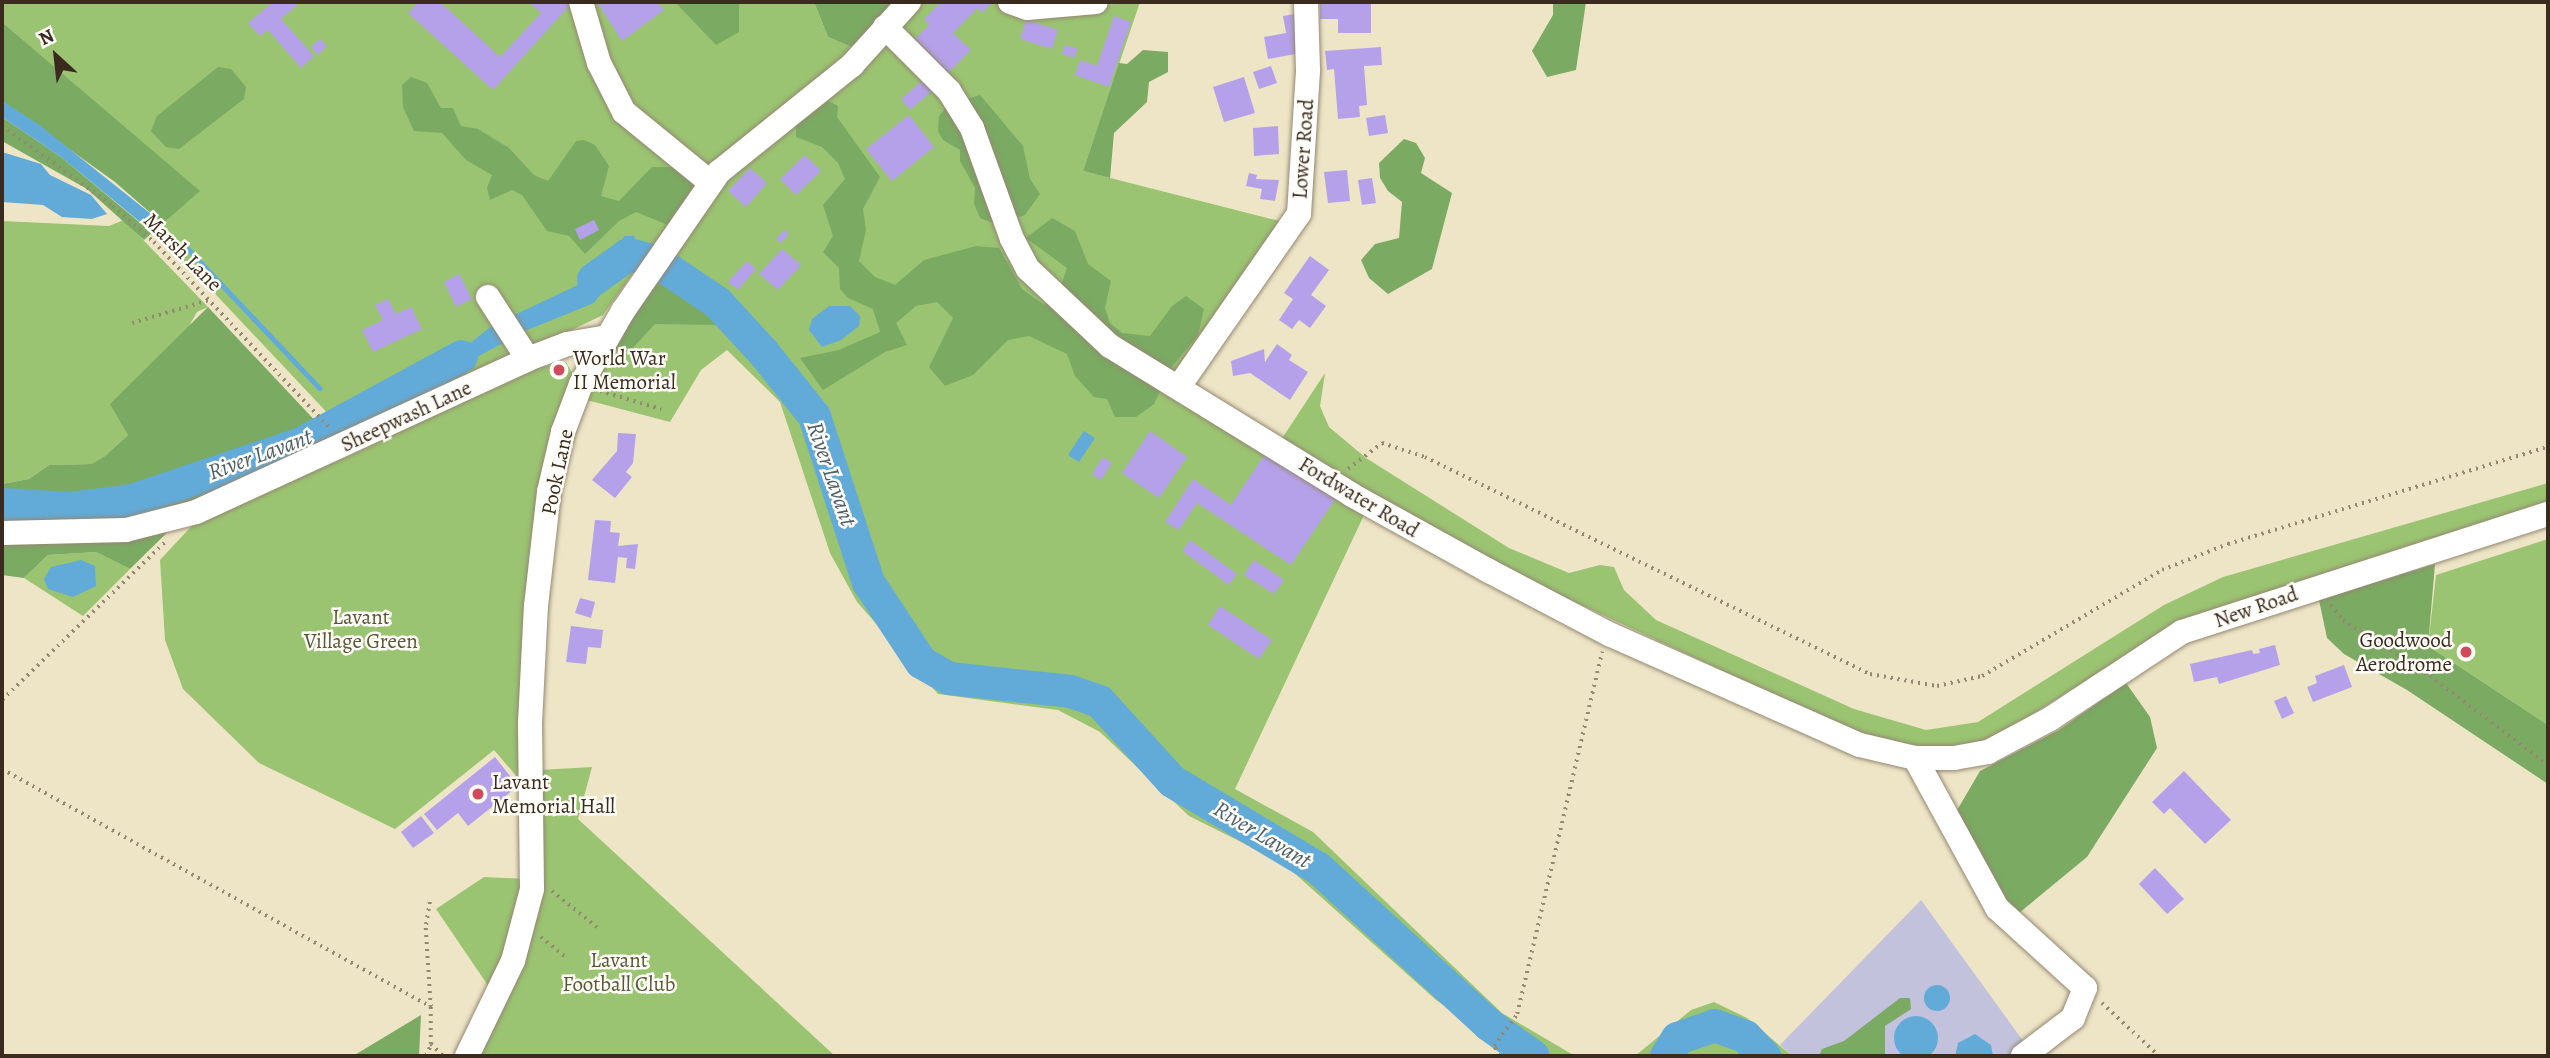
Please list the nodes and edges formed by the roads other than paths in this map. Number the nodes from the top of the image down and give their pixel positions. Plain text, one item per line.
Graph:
1 (581, 2) edge
2 (909, 2) edge
3 (1010, 2) edge
4 (1096, 2) edge
5 (1306, 2) edge
6 (886, 27) junction
7 (711, 183) junction
8 (492, 304) dead end
9 (607, 337) junction
10 (522, 351) junction
11 (1180, 385) junction
12 (2548, 514) edge
13 (2, 533) edge
14 (1988, 752) joint
15 (1915, 758) junction
16 (467, 1056) edge
17 (2023, 1056) edge

1 - 7 street
2 - 6 street, Pook Lane
3 - 4 street
5 - 11 street, Lower Road
6 - 7 street, Pook Lane
6 - 11 street, Fordwater Road
7 - 9 street, Pook Lane
8 - 10 street
9 - 10 street, Sheepwash Lane
9 - 16 street, Pook Lane
10 - 13 street, Sheepwash Lane
11 - 15 street, Fordwater Road
12 - 14 street, New Road
14 - 15 street, Fordwater Road
15 - 17 street

